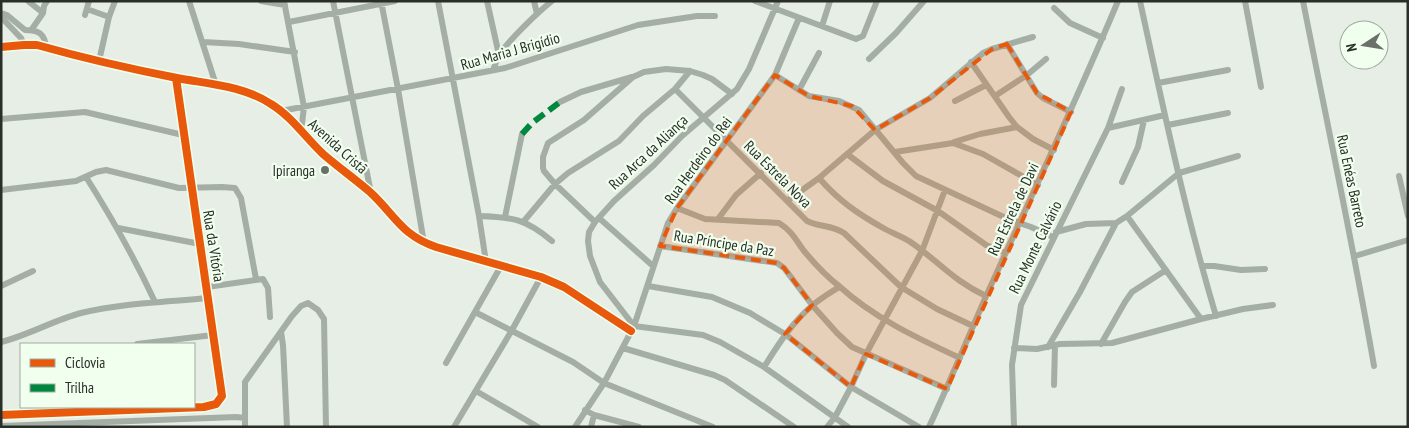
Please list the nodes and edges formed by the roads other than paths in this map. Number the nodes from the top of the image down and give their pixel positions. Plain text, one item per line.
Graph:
1 (28, 1) edge
2 (47, 1) edge
3 (89, 1) edge
4 (114, 1) edge
5 (189, 1) edge
6 (261, 1) edge
7 (333, 1) edge
8 (395, 1) edge
9 (438, 1) edge
10 (487, 1) edge
11 (534, 1) edge
12 (552, 1) edge
13 (755, 1) edge
14 (778, 1) edge
15 (830, 1) edge
16 (877, 1) edge
17 (924, 1) edge
18 (1118, 1) edge
19 (1140, 1) edge
20 (1245, 1) edge
21 (1303, 1) edge
22 (284, 3) edge
23 (381, 3) edge
24 (1054, 8) dead end
25 (776, 9) junction
26 (42, 13) junction
27 (335, 13) junction
28 (537, 14) junction
29 (1, 15) edge
30 (714, 16) dead end
31 (109, 17) junction
32 (799, 18) junction
33 (289, 22) junction
34 (822, 26) junction
35 (32, 29) junction
36 (1033, 37) dead end
37 (1103, 38) junction
38 (203, 42) junction
39 (1007, 44) junction
40 (24, 45) junction
41 (1, 47) edge
42 (46, 48) junction
43 (295, 52) junction
44 (819, 53) dead end
45 (499, 55) junction
46 (870, 59) dead end
47 (1046, 59) dead end
48 (99, 60) junction
49 (971, 62) junction
50 (493, 70) junction
51 (1228, 70) dead end
52 (690, 71) junction
53 (775, 75) junction
54 (1027, 75) junction
55 (633, 77) junction
56 (176, 78) junction
57 (453, 79) junction
58 (1158, 83) junction
59 (216, 85) junction
60 (986, 85) junction
61 (1261, 87) dead end
62 (675, 88) junction
63 (1122, 89) dead end
64 (398, 90) junction
65 (799, 90) junction
66 (732, 94) junction
67 (995, 96) junction
68 (352, 97) junction
69 (955, 101) dead end
70 (560, 102) dead end
71 (304, 107) junction
72 (281, 111) junction
73 (1071, 112) junction
74 (1228, 114) dead end
75 (1165, 115) junction
76 (704, 118) junction
77 (1, 119) edge
78 (1144, 120) junction
79 (1168, 125) junction
80 (1017, 126) junction
81 (1108, 128) junction
82 (875, 130) junction
83 (301, 132) junction
84 (522, 134) dead end
85 (183, 135) junction
86 (728, 142) junction
87 (953, 143) junction
88 (1054, 150) junction
89 (895, 152) junction
90 (847, 154) junction
91 (1238, 156) dead end
92 (761, 173) junction
93 (1179, 173) junction
94 (1399, 176) dead end
95 (86, 177) junction
96 (819, 178) junction
97 (1122, 182) dead end
98 (555, 184) junction
99 (1038, 185) junction
100 (191, 189) junction
101 (1, 190) edge
102 (945, 190) junction
103 (371, 193) junction
104 (788, 201) junction
105 (677, 208) junction
106 (938, 211) junction
107 (479, 216) junction
108 (1127, 216) junction
109 (1408, 216) edge
110 (504, 217) junction
111 (718, 219) junction
112 (597, 220) junction
113 (524, 221) junction
114 (1116, 222) junction
115 (1020, 223) junction
116 (118, 228) junction
117 (1055, 235) junction
118 (1408, 240) edge
119 (552, 241) dead end
120 (424, 243) junction
121 (200, 244) junction
122 (660, 246) junction
123 (922, 251) junction
124 (1006, 253) junction
125 (1355, 256) junction
126 (486, 262) junction
127 (501, 266) junction
128 (653, 266) junction
129 (1202, 266) junction
130 (1265, 269) dead end
131 (1166, 270) junction
132 (33, 271) dead end
133 (541, 277) junction
134 (256, 279) junction
135 (1, 286) edge
136 (648, 286) junction
137 (207, 287) junction
138 (839, 287) junction
139 (901, 288) junction
140 (986, 296) junction
141 (208, 298) junction
142 (155, 302) junction
143 (812, 305) junction
144 (1272, 305) dead end
145 (475, 312) junction
146 (1216, 316) junction
147 (270, 318) dead end
148 (1201, 319) junction
149 (884, 321) junction
150 (973, 326) junction
151 (632, 329) junction
152 (512, 330) junction
153 (281, 332) junction
154 (213, 334) junction
155 (785, 334) junction
156 (1, 342) edge
157 (145, 343) edge
158 (1101, 344) junction
159 (1055, 345) junction
160 (1048, 347) junction
161 (624, 348) junction
162 (1014, 348) junction
163 (866, 354) junction
164 (960, 358) junction
165 (446, 363) dead end
166 (1374, 366) dead end
167 (764, 367) junction
168 (604, 383) junction
169 (1054, 385) dead end
170 (851, 387) junction
171 (947, 389) junction
172 (476, 391) junction
173 (195, 407) edge
174 (170, 408) edge
175 (584, 410) junction
176 (2, 413) edge
177 (594, 414) junction
178 (834, 417) junction
179 (245, 418) junction
180 (132, 424) edge
181 (1, 426) edge
182 (931, 426) edge
183 (245, 427) edge
184 (287, 427) edge
185 (326, 427) edge
186 (454, 427) edge
187 (538, 427) edge
188 (575, 427) edge
189 (591, 427) edge
190 (640, 427) edge
191 (713, 427) edge
192 (794, 427) edge
193 (827, 427) edge
194 (848, 427) edge
195 (919, 427) edge
196 (1014, 427) edge

1 - 26 street
2 - 26 street
3 - 31 street
4 - 31 street
5 - 38 street
6 - 22 street
7 - 27 street
8 - 23 street
9 - 57 street
10 - 45 street
11 - 28 street
12 - 28 street
13 - 25 street
14 - 25 street, Rua Arca da Aliança
15 - 34 street
16 - 34 street
17 - 46 street
18 - 37 street, Rua Estrela de Davi
19 - 58 street
20 - 61 street
21 - 125 street, Rua Enéas Barreto
22 - 33 street
23 - 27 street
23 - 64 street
24 - 37 street
25 - 32 street
25 - 66 street, Rua Arca da Aliança
26 - 35 street
27 - 33 street
27 - 68 street
28 - 45 street
29 - 35 street
29 - 40 street
30 - 50 street, Rua Maria J Brigídio
31 - 48 street
32 - 34 street
32 - 53 street, Rua Herdeiro do Rei
33 - 43 street
35 - 42 street
36 - 39 street
37 - 73 street, Rua Estrela de Davi
38 - 43 street
38 - 59 street
39 - 49 street
39 - 54 street
40 - 41 street, Avenida Cristã
40 - 42 street, Avenida Cristã
42 - 48 street, Avenida Cristã
43 - 71 street
44 - 65 street
45 - 50 street
47 - 54 street
48 - 56 street, Avenida Cristã
49 - 60 street
49 - 82 street
50 - 57 street, Rua Maria J Brigídio
51 - 58 street
52 - 55 street
52 - 62 street
52 - 66 street
53 - 65 street
53 - 86 street, Rua Herdeiro do Rei
54 - 67 street
54 - 73 street
55 - 70 street
55 - 98 street
56 - 59 street, Avenida Cristã
56 - 85 street, Rua da Vitória
57 - 64 street, Rua Maria J Brigídio
57 - 107 street
58 - 75 street
59 - 72 street, Avenida Cristã
60 - 67 street
60 - 69 street
62 - 76 street, Rua Estrela Nova
62 - 98 street
63 - 81 street, Rua Monte Calvário
64 - 68 street, Rua Maria J Brigídio
64 - 120 street
65 - 82 street
66 - 76 street, Rua Arca da Aliança
67 - 80 street
68 - 71 street, Rua Maria J Brigídio
68 - 103 street
71 - 72 street, Rua Maria J Brigídio
71 - 83 street
72 - 83 street, Avenida Cristã
73 - 88 street, Rua Estrela de Davi
74 - 79 street
75 - 78 street
75 - 79 street
76 - 86 street, Rua Estrela Nova
76 - 112 street, Rua Arca da Aliança
77 - 85 street
78 - 81 street
78 - 97 street
79 - 93 street
80 - 87 street
80 - 88 street
81 - 117 street, Rua Monte Calvário
82 - 89 street
82 - 90 street
83 - 103 street, Avenida Cristã
84 - 110 street
85 - 100 street, Rua da Vitória
86 - 92 street, Rua Estrela Nova
86 - 105 street, Rua Herdeiro do Rei
87 - 89 street
87 - 99 street
88 - 99 street, Rua Estrela de Davi
89 - 102 street
90 - 96 street
90 - 106 street
91 - 93 street
92 - 104 street, Rua Estrela Nova
92 - 111 street
93 - 108 street
93 - 129 street
94 - 109 street
95 - 100 street
95 - 101 street
95 - 116 street
96 - 104 street
96 - 123 street
98 - 112 street
98 - 113 street
99 - 115 street, Rua Estrela de Davi
100 - 121 street, Rua da Vitória
100 - 134 street
102 - 106 street
102 - 115 street
103 - 120 street, Avenida Cristã
104 - 139 street, Rua Estrela Nova
105 - 111 street
105 - 122 street, Rua Herdeiro do Rei
106 - 123 street
106 - 124 street
107 - 110 street
107 - 126 street
108 - 114 street
108 - 131 street
110 - 113 street
111 - 138 street
112 - 128 street
112 - 151 street, Rua Arca da Aliança
113 - 119 street
114 - 117 street
114 - 160 street
115 - 117 street
115 - 124 street, Rua Estrela de Davi
116 - 121 street
116 - 142 street
117 - 162 street, Rua Monte Calvário
118 - 125 street
120 - 126 street, Avenida Cristã
121 - 137 street, Rua da Vitória
122 - 128 street, Rua Herdeiro do Rei
122 - 143 street, Rua Príncipe da Paz
123 - 139 street
123 - 140 street
124 - 140 street, Rua Estrela de Davi
125 - 166 street, Rua Enéas Barreto
126 - 127 street, Avenida Cristã
127 - 133 street, Avenida Cristã
127 - 145 street
128 - 136 street, Rua Herdeiro do Rei
129 - 130 street
129 - 146 street
131 - 148 street
131 - 158 street
132 - 135 street
133 - 151 street, Avenida Cristã
133 - 152 street
134 - 137 street
134 - 147 street
136 - 151 street, Rua Herdeiro do Rei
136 - 155 street
137 - 141 street, Rua da Vitória
138 - 143 street
138 - 149 street
139 - 149 street
139 - 150 street, Rua Estrela Nova
140 - 150 street, Rua Estrela de Davi
141 - 142 street
141 - 154 street, Rua da Vitória
142 - 156 street
143 - 155 street
143 - 163 street, Rua Príncipe da Paz
144 - 146 street
145 - 152 street
145 - 165 street
146 - 148 street
148 - 158 street
149 - 163 street
149 - 164 street
150 - 164 street, Rua Estrela de Davi
151 - 161 street, Rua Herdeiro do Rei
151 - 167 street
152 - 168 street
152 - 172 street
153 - 179 street
153 - 184 street
153 - 185 street
154 - 157 street
154 - 173 street, Rua da Vitória
155 - 167 street
155 - 170 street
158 - 159 street
159 - 160 street
159 - 169 street
160 - 162 street
161 - 168 street, Rua Herdeiro do Rei
161 - 192 street
162 - 196 street, Rua Monte Calvário
163 - 170 street
163 - 171 street, Rua Príncipe da Paz
164 - 171 street, Rua Estrela de Davi
167 - 178 street
168 - 175 street, Rua Herdeiro do Rei
168 - 191 street
170 - 178 street
170 - 195 street
171 - 182 street, Rua Estrela de Davi
172 - 186 street
172 - 187 street
174 - 176 street, Rua da Vitória
175 - 177 street
175 - 188 street, Rua Herdeiro do Rei
177 - 189 street
177 - 190 street
178 - 193 street
178 - 194 street
179 - 180 street
179 - 183 street
180 - 181 street

